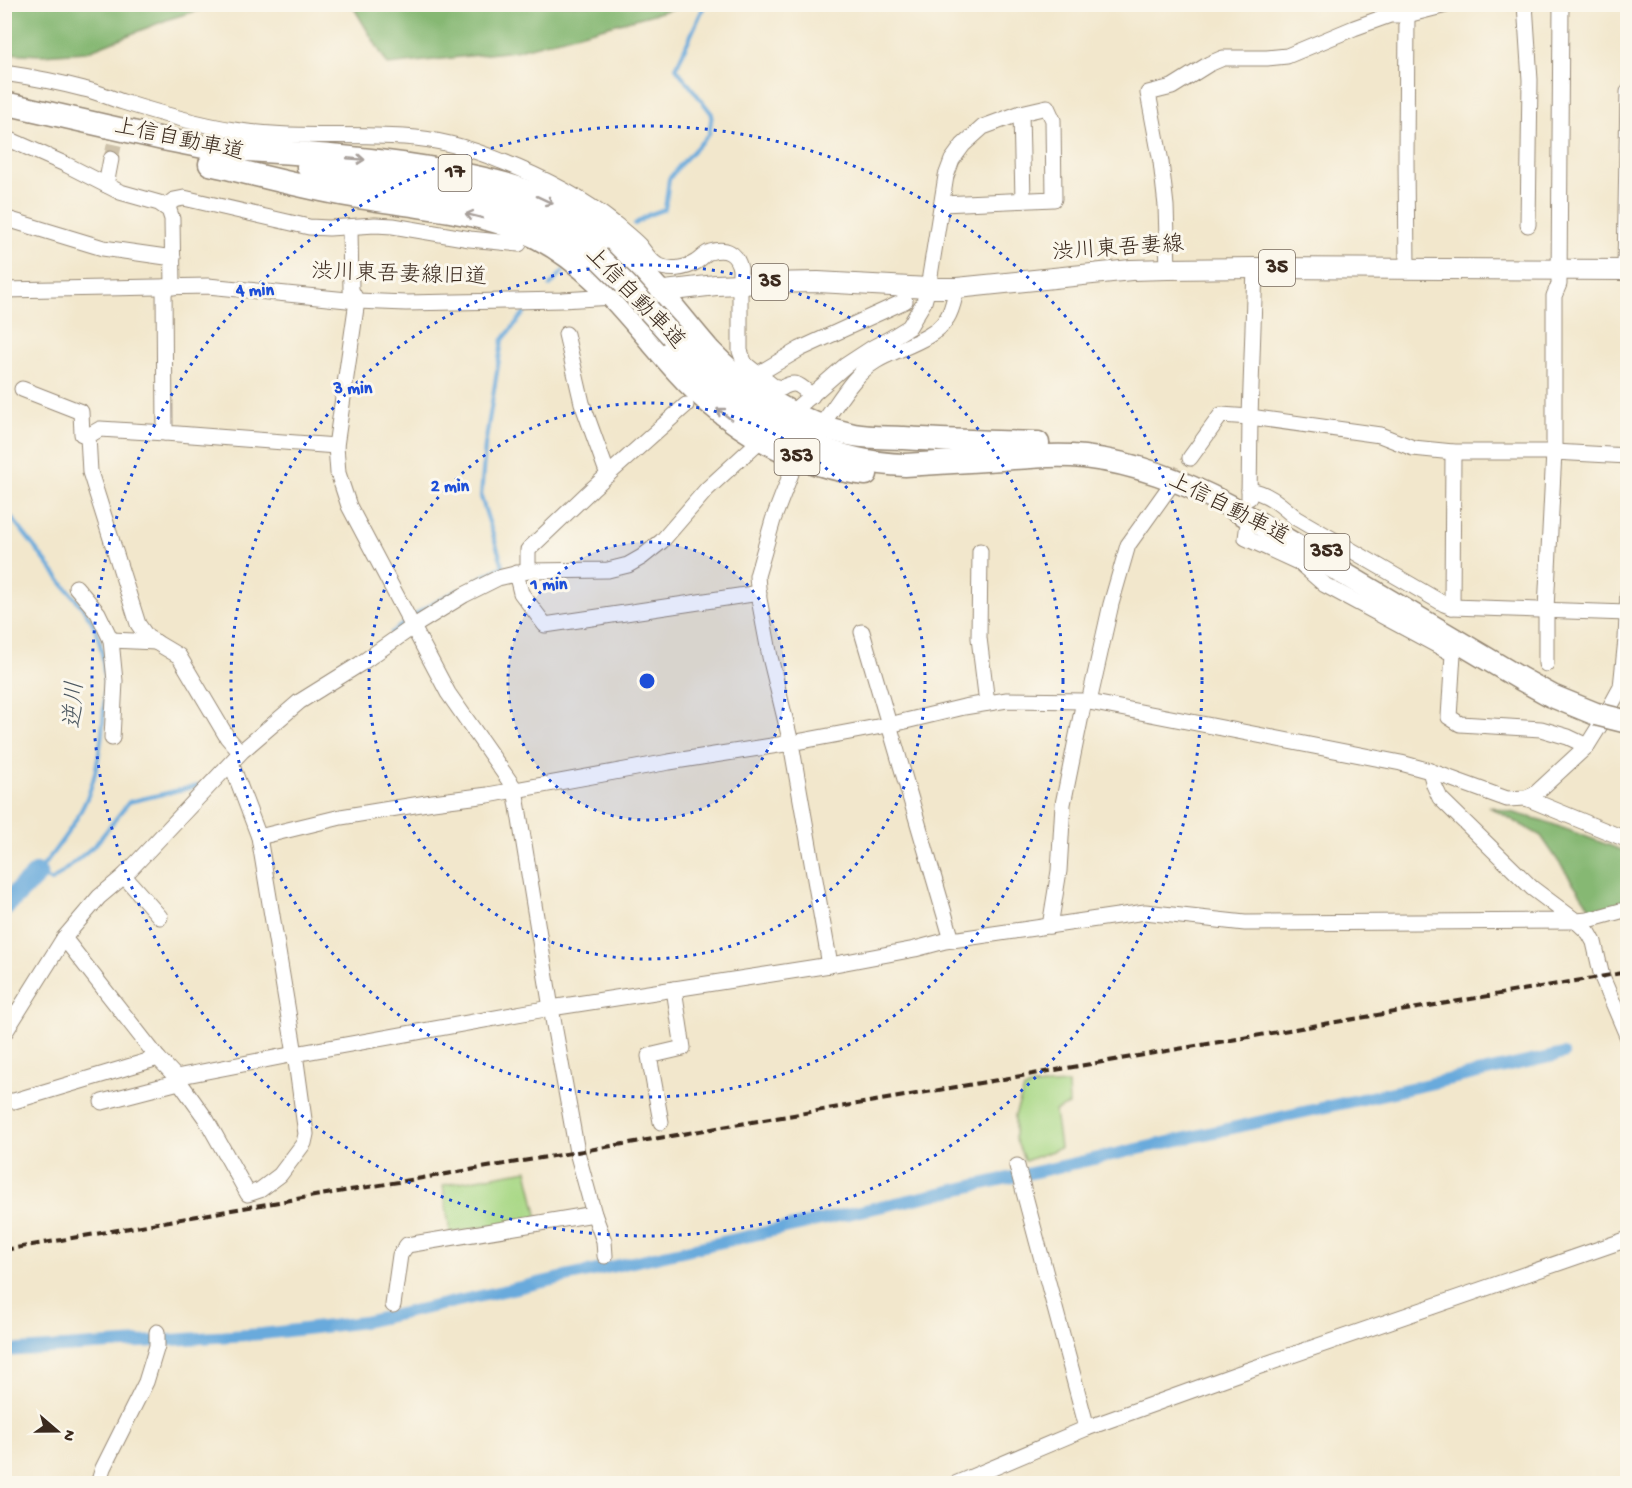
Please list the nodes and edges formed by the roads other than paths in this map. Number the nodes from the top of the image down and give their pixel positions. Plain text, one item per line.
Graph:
1 (1450, 4) edge
2 (1525, 4) edge
3 (1562, 4) edge
4 (1407, 15) junction
5 (4, 73) edge
6 (1628, 92) edge
7 (124, 102) junction
8 (4, 103) edge
9 (1021, 113) junction
10 (4, 116) edge
11 (120, 120) tunnel mouth
12 (4, 137) edge
13 (406, 137) junction
14 (212, 156) junction
15 (404, 156) dead end
16 (111, 159) tunnel mouth
17 (106, 185) junction
18 (1023, 200) junction
19 (942, 204) junction
20 (165, 207) junction
21 (396, 208) dead end
22 (4, 218) edge
23 (1528, 225) dead end
24 (393, 226) junction
25 (350, 228) junction
26 (519, 244) dead end
27 (598, 257) joint
28 (173, 258) junction
29 (1255, 268) junction
30 (1168, 269) junction
31 (1407, 269) junction
32 (1559, 270) junction
33 (1626, 270) edge
34 (740, 284) junction
35 (169, 287) junction
36 (928, 288) junction
37 (957, 288) junction
38 (4, 290) edge
39 (660, 292) junction
40 (613, 297) junction
41 (357, 301) junction
42 (904, 301) dead end
43 (566, 334) dead end
44 (760, 376) junction
45 (22, 389) dead end
46 (812, 396) junction
47 (686, 405) dead end
48 (798, 407) dead end
49 (1250, 417) junction
50 (825, 420) dead end
51 (165, 433) junction
52 (88, 436) junction
53 (755, 445) dead end
54 (336, 446) junction
55 (1039, 449) junction
56 (1452, 452) junction
57 (1554, 453) junction
58 (1628, 456) edge
59 (1190, 458) tunnel mouth
60 (795, 463) dead end
61 (608, 475) junction
62 (1173, 482) tunnel mouth
63 (1248, 523) dead end
64 (980, 551) dead end
65 (522, 572) junction
66 (76, 587) dead end
67 (1628, 592) edge
68 (759, 593) junction
69 (1452, 607) junction
70 (1546, 609) junction
71 (1627, 613) edge
72 (411, 621) junction
73 (862, 632) dead end
74 (1627, 639) edge
75 (111, 640) junction
76 (156, 642) junction
77 (1546, 664) dead end
78 (1086, 702) junction
79 (987, 704) junction
80 (1599, 710) junction
81 (1628, 712) edge
82 (1628, 722) edge
83 (890, 725) junction
84 (112, 738) dead end
85 (791, 743) junction
86 (1587, 746) junction
87 (236, 752) junction
88 (1430, 771) junction
89 (515, 789) junction
90 (1526, 798) junction
91 (259, 837) junction
92 (1628, 840) edge
93 (124, 876) junction
94 (1628, 909) edge
95 (160, 917) dead end
96 (1576, 921) junction
97 (1050, 926) junction
98 (64, 938) junction
99 (952, 940) junction
100 (830, 965) junction
101 (674, 989) junction
102 (551, 1008) junction
103 (4, 1034) edge
104 (1628, 1038) edge
105 (295, 1054) junction
106 (158, 1058) junction
107 (178, 1079) junction
108 (4, 1101) edge
109 (102, 1102) dead end
110 (661, 1122) dead end
111 (1017, 1166) dead end
112 (594, 1214) junction
113 (1628, 1239) edge
114 (605, 1256) dead end
115 (393, 1305) dead end
116 (157, 1338) dead end
117 (1087, 1428) junction
118 (98, 1484) edge
119 (955, 1484) edge

1 - 4 street
2 - 23 street
3 - 32 street
4 - 30 street
4 - 31 street
5 - 7 street
6 - 33 street
7 - 11 street
7 - 13 street
8 - 14 highway, 上信自動車道 / 17
9 - 18 street
9 - 18 street
9 - 19 street
10 - 14 highway, 上信自動車道 / 17
12 - 17 street
13 - 15 street
13 - 34 street
14 - 27 highway, 上信自動車道 / 17
14 -> 39 highway, 17
40 -> 14 highway, 17
16 - 17 street
17 - 20 street
18 - 19 street
19 - 36 street
20 - 25 street
20 - 28 street
21 - 24 street
22 - 28 street
24 - 25 street
24 - 26 street
25 - 41 street
27 - 55 highway, 上信自動車道 / 353, bridge
28 - 35 street
29 - 30 main road, 渋川東吾妻線 / 35
29 - 31 main road, 渋川東吾妻線 / 35
29 - 49 street
30 - 37 main road, 渋川東吾妻線 / 35
31 - 32 main road, 渋川東吾妻線 / 35
32 - 33 main road, 渋川東吾妻線 / 35
32 - 57 street
34 - 36 main road, 渋川東吾妻線 / 35
34 - 39 main road, 渋川東吾妻線 / 35
34 - 44 street
35 - 38 street, 渋川東吾妻線旧道
35 - 41 street, 渋川東吾妻線旧道
35 - 51 street
36 - 37 main road, 渋川東吾妻線 / 35
36 - 46 street
37 - 50 street
39 - 40 main road, 渋川東吾妻線 / 35
39 - 55 highway, 353
40 - 41 street, 渋川東吾妻線旧道
55 -> 40 highway, 353
41 - 54 street
42 - 44 street
43 - 61 street
44 - 46 street
45 - 52 street
46 - 48 street
47 - 61 street
49 - 56 street
49 - 59 street
49 - 69 street
51 - 52 street
51 - 54 street
52 - 76 street
53 - 65 street
54 - 72 street
55 - 80 highway, 上信自動車道 / 353
56 - 57 street
56 - 69 street
57 - 58 street
57 - 70 street
60 - 68 street
61 - 65 street
62 - 78 street
63 - 86 street
64 - 79 street
65 - 68 street
65 - 72 street
66 - 75 street
67 - 71 street
68 - 85 street
69 - 70 street
70 - 71 street
70 - 77 street
71 - 74 street
72 - 87 street
72 - 89 street
73 - 83 street
74 - 86 street
75 - 76 street
75 - 84 street
76 - 87 street
78 - 79 street
78 - 88 street
78 - 97 street
79 - 83 street
80 - 81 highway, 上信自動車道 / 353
80 - 82 highway, 上信自動車道 / 353, bridge
83 - 85 street
83 - 99 street
85 - 89 street
85 - 100 street
86 - 90 street
87 - 91 street
87 - 93 street
88 - 90 street
88 - 96 street
89 - 91 street
89 - 102 street
90 - 92 street
91 - 105 street
93 - 95 street
93 - 98 street
94 - 96 street
96 - 97 street
96 - 104 street
97 - 99 street
98 - 103 street
98 - 106 street
99 - 100 street
100 - 101 street
101 - 102 street
101 - 110 street
102 - 105 street
102 - 112 street
105 - 107 street
105 - 107 street
106 - 107 street
106 - 108 street
107 - 109 street
111 - 117 street
112 - 114 street
112 - 115 street
113 - 117 street
116 - 118 street
117 - 119 street

